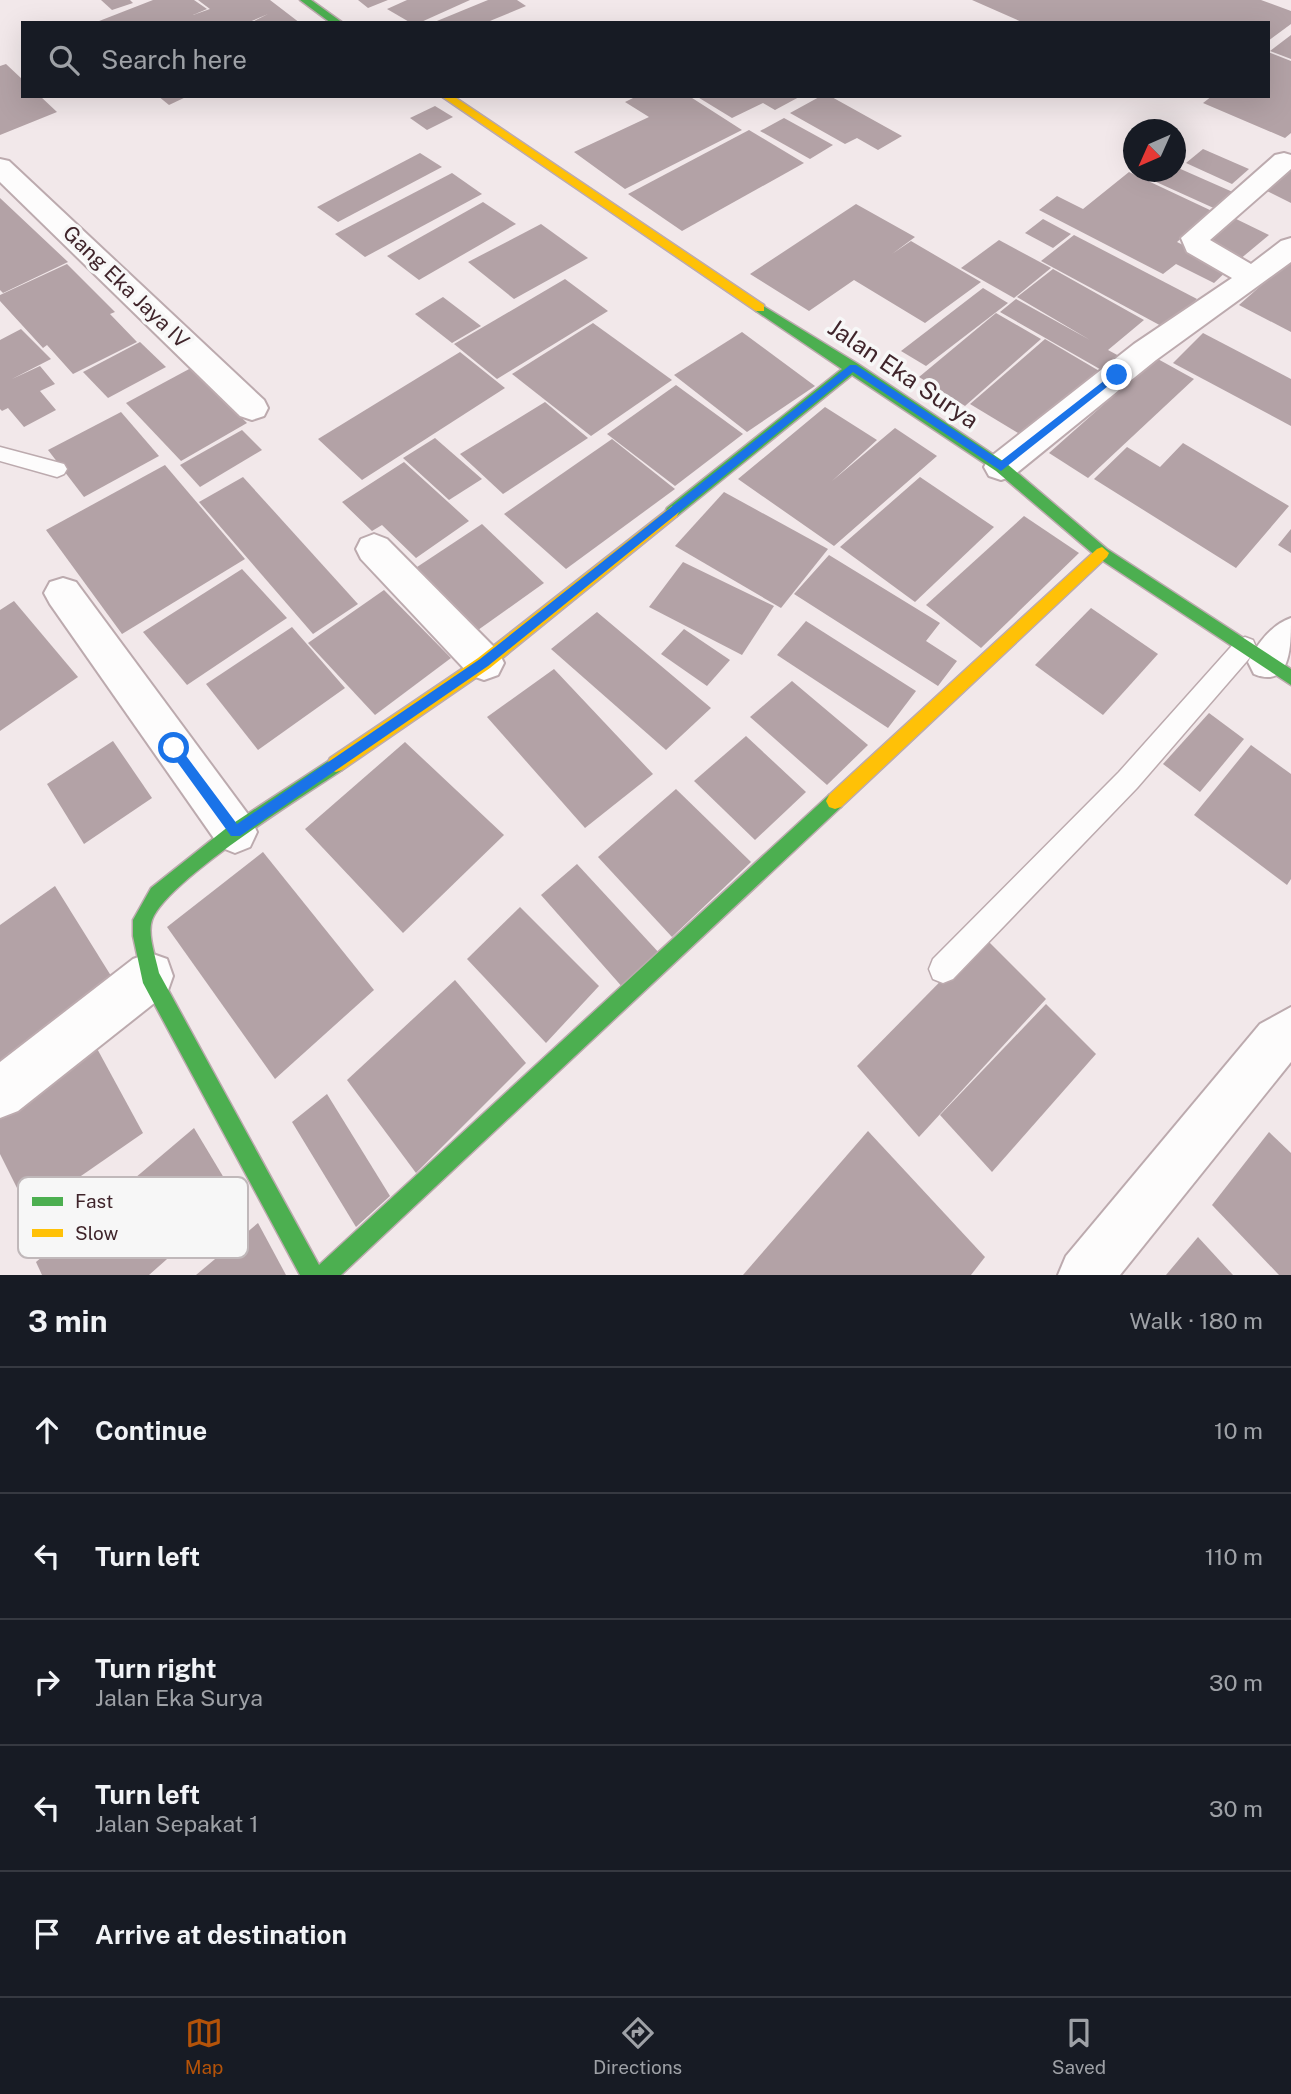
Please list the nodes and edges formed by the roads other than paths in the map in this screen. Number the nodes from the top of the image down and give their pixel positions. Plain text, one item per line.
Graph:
1 (305, 0) edge
2 (335, 21) edge
3 (449, 98) edge
4 (1284, 161) dead end
5 (0, 167) edge
6 (1291, 247) edge
7 (1254, 277) junction
8 (853, 367) junction
9 (252, 408) dead end
10 (0, 454) edge
11 (1001, 467) junction
12 (57, 469) dead end
13 (374, 549) dead end
14 (1102, 553) junction
15 (63, 593) dead end
16 (1274, 655) edge
17 (484, 663) junction
18 (235, 832) junction
19 (943, 969) dead end
20 (150, 976) junction
21 (1291, 1031) edge
22 (0, 1093) edge
23 (312, 1275) edge
24 (325, 1275) edge
25 (1085, 1275) edge

1 - 2 street
3 - 8 street, Jalan Eka Surya
4 - 7 street
5 - 9 street, Gang Eka Jaya IV
6 - 7 street
7 - 11 street
8 - 11 street, Jalan Eka Surya
8 - 17 street
10 - 12 lane
11 - 14 street, Jalan Eka Surya
13 - 17 street
14 - 16 street, Jalan Eka Surya
14 - 24 street
15 - 18 street
16 - 19 lane
17 - 18 street
18 - 20 street
20 - 22 street
20 - 23 street
21 - 25 street

